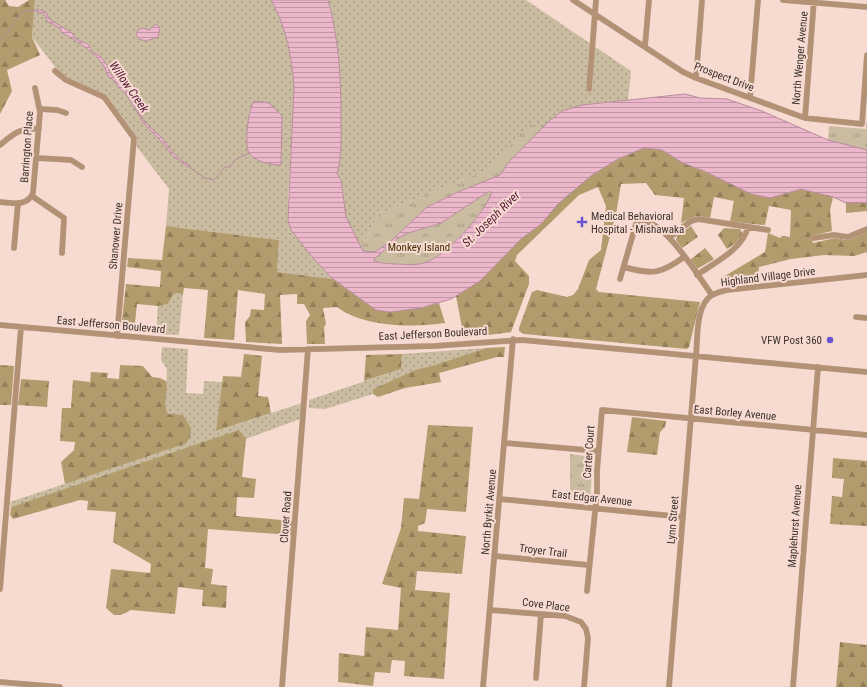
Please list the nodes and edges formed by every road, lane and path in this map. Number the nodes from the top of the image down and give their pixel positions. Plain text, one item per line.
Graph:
1 (573, 0) edge
2 (596, 0) edge
3 (649, 0) edge
4 (702, 0) edge
5 (758, 0) edge
6 (783, 0) edge
7 (814, 1) edge
8 (867, 7) edge
9 (595, 15) junction
10 (645, 46) junction
11 (867, 55) edge
12 (55, 71) dead end
13 (696, 78) junction
14 (36, 88) dead end
15 (589, 89) dead end
16 (750, 98) junction
17 (40, 109) junction
18 (66, 113) dead end
19 (805, 118) junction
20 (39, 129) junction
21 (0, 145) edge
22 (36, 158) junction
23 (82, 167) dead end
24 (32, 196) junction
25 (0, 202) edge
26 (18, 203) junction
27 (748, 227) junction
28 (867, 229) edge
29 (768, 230) dead end
30 (670, 237) junction
31 (813, 238) dead end
32 (14, 248) dead end
33 (62, 253) dead end
34 (684, 257) junction
35 (624, 267) junction
36 (697, 275) junction
37 (867, 275) edge
38 (620, 279) dead end
39 (712, 295) junction
40 (856, 317) dead end
41 (867, 318) edge
42 (0, 325) edge
43 (20, 327) junction
44 (117, 336) junction
45 (513, 339) junction
46 (308, 349) junction
47 (696, 356) junction
48 (818, 367) junction
49 (867, 372) edge
50 (602, 410) joint
51 (691, 419) junction
52 (813, 430) junction
53 (867, 435) edge
54 (504, 443) junction
55 (598, 451) junction
56 (500, 499) junction
57 (595, 509) junction
58 (683, 517) junction
59 (495, 556) junction
60 (588, 565) junction
61 (0, 589) edge
62 (587, 591) dead end
63 (490, 610) junction
64 (541, 614) junction
65 (536, 678) dead end
66 (0, 682) edge
67 (60, 687) edge
68 (282, 687) edge
69 (483, 687) edge
70 (584, 687) edge
71 (669, 687) edge
72 (793, 687) edge

1 - 9 street, Prospect Drive
2 - 9 street
3 - 10 street
4 - 13 street
5 - 16 street
6 - 7 street
7 - 8 street
7 - 19 street, North Wenger Avenue
9 - 10 street, Prospect Drive
9 - 15 street
10 - 13 street, Prospect Drive
11 - 19 street, Prospect Drive
12 - 44 street, Shanower Drive
13 - 16 street, Prospect Drive
14 - 17 street, Barrington Place
16 - 19 street, Prospect Drive
17 - 18 street
17 - 20 street, Barrington Place
20 - 21 street
20 - 22 street, Barrington Place
22 - 23 street
22 - 24 street, Barrington Place
24 - 26 street, Barrington Place
24 - 33 street
25 - 26 street, Barrington Place
26 - 32 street
27 - 29 street
27 - 30 street
27 - 36 street
28 - 31 street
30 - 34 street
30 - 35 street
34 - 35 street
34 - 36 street
35 - 38 street
36 - 39 street
37 - 39 street, Highland Village Drive
39 - 47 street, Highland Village Drive
40 - 41 street
42 - 43 street, East Jefferson Boulevard
43 - 44 street, East Jefferson Boulevard
43 - 61 street
44 - 46 street, East Jefferson Boulevard
45 - 46 street, East Jefferson Boulevard
45 - 47 street, East Jefferson Boulevard
45 - 54 street, North Byrkit Avenue
46 - 68 street, Clover Road
47 - 48 street, East Jefferson Boulevard
47 - 51 street, Lynn Street
48 - 49 street, East Jefferson Boulevard
48 - 52 street, Maplehurst Avenue
50 - 51 street, East Borley Avenue
50 - 55 street, Carter Court
51 - 52 street, East Borley Avenue
51 - 58 street, Lynn Street
52 - 53 street, East Borley Avenue
52 - 72 street, Maplehurst Avenue
54 - 55 street
54 - 56 street, North Byrkit Avenue
55 - 57 street, Carter Court
56 - 57 street, East Edgar Avenue
56 - 59 street, North Byrkit Avenue
57 - 58 street, East Edgar Avenue
57 - 60 street, Carter Court
58 - 71 street, Lynn Street
59 - 60 street, Troyer Trail
59 - 63 street, North Byrkit Avenue
60 - 62 street, Carter Court
63 - 64 street, Cove Place
63 - 69 street, North Byrkit Avenue
64 - 65 street
64 - 70 street, Cove Place
66 - 67 street

